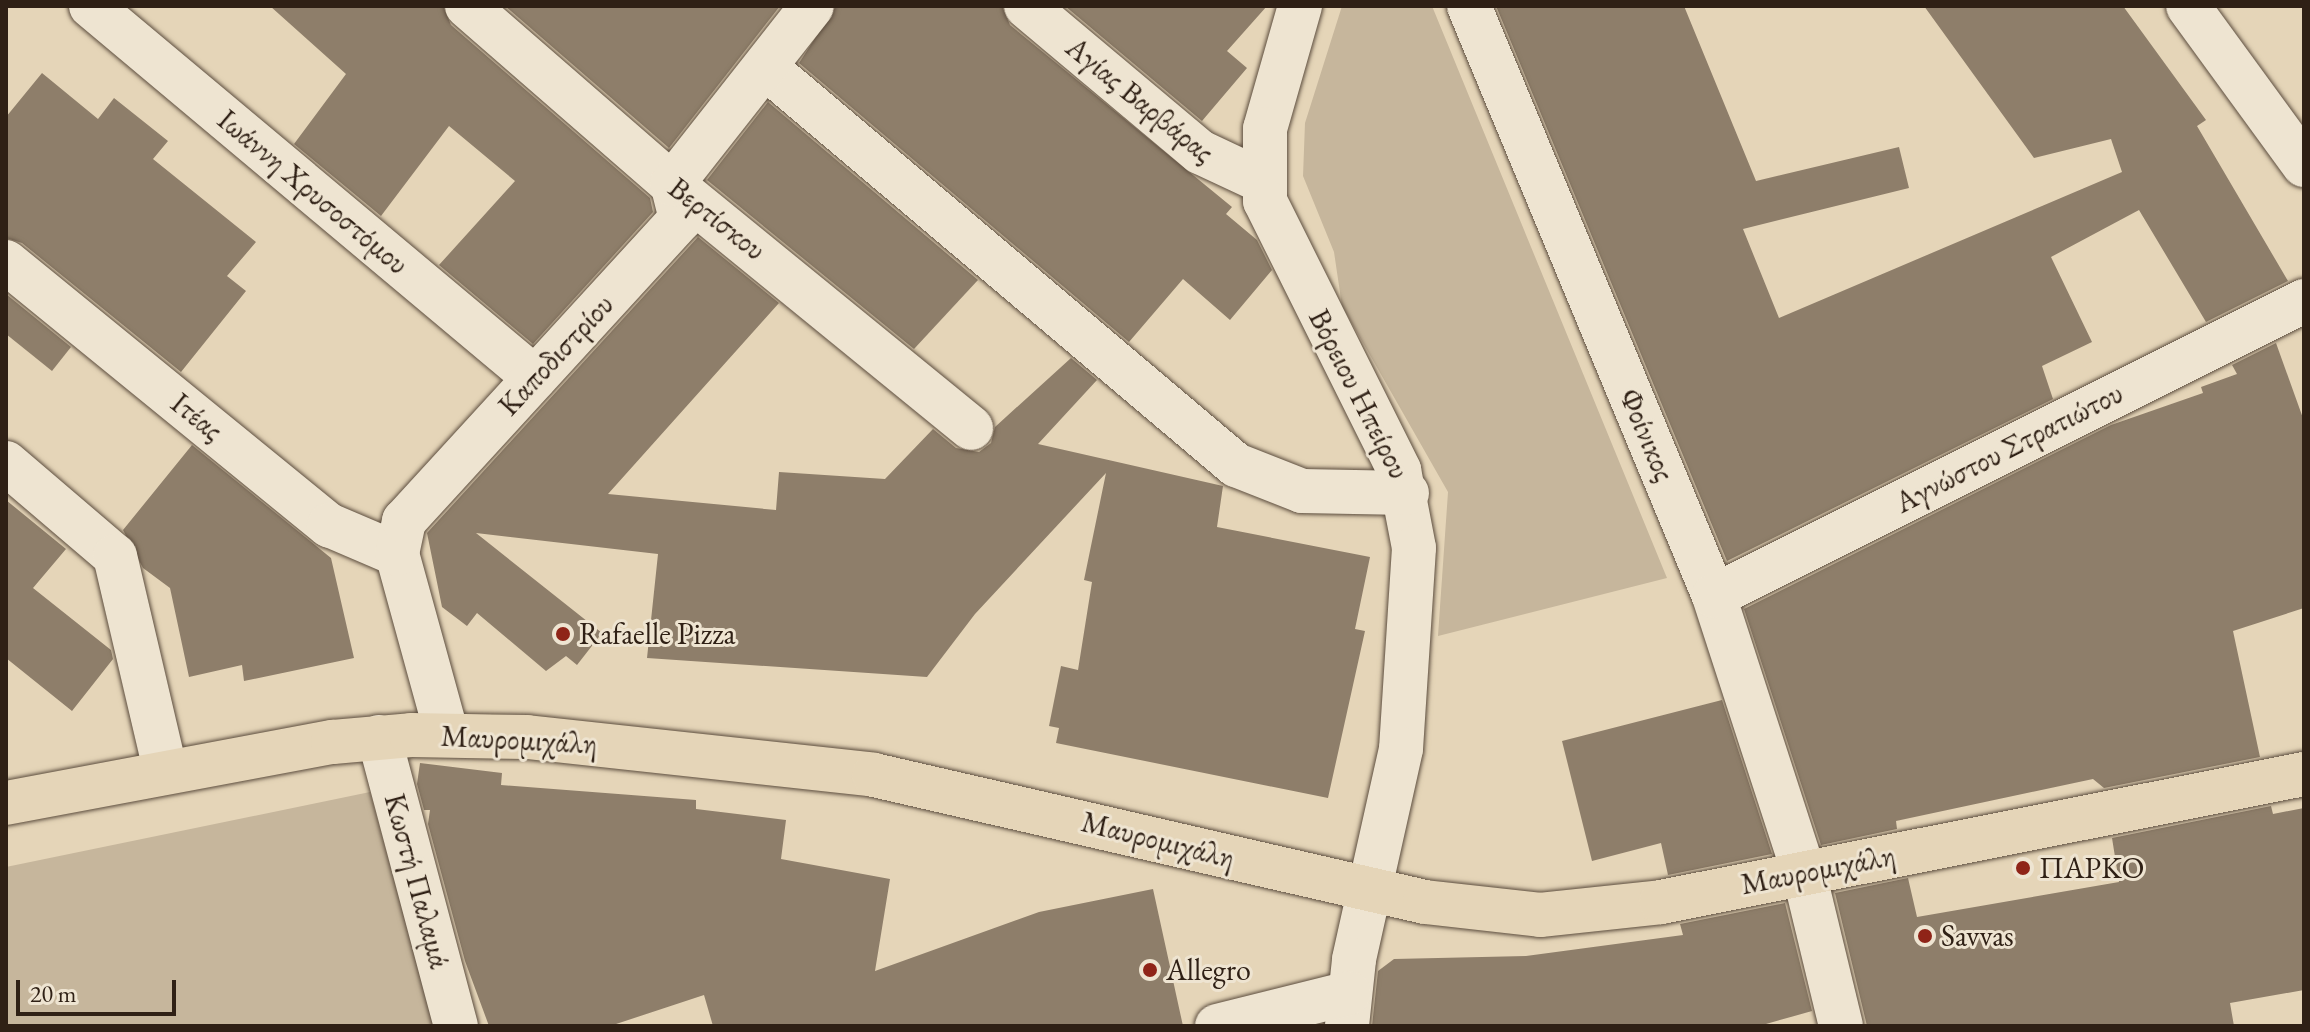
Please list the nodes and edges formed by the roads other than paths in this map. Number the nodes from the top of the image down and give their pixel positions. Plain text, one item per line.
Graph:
1 (91, 6) edge
2 (467, 6) edge
3 (812, 6) edge
4 (1026, 6) edge
5 (1300, 6) edge
6 (1469, 6) edge
7 (2188, 6) edge
8 (765, 67) junction
9 (2304, 165) edge
10 (1262, 181) junction
11 (672, 184) junction
12 (6, 262) edge
13 (2304, 301) edge
14 (535, 378) junction
15 (971, 428) dead end
16 (6, 463) edge
17 (1407, 493) junction
18 (397, 554) junction
19 (1714, 596) junction
20 (447, 735) junction
21 (379, 737) junction
22 (165, 769) junction
23 (2304, 774) edge
24 (6, 803) edge
25 (1804, 873) junction
26 (1372, 890) junction
27 (1348, 1010) edge
28 (456, 1026) edge
29 (1217, 1026) edge
30 (1841, 1026) edge

1 - 14 street, Ιωάννη Χρυσοστόμου
2 - 11 street, Βερτίσκου
3 - 8 street
4 - 10 street, Αγίας Βαρβάρας
5 - 10 street, Βόρειου Ηπείρου
6 - 19 street, Φοίνικος
7 - 9 street
8 - 11 street
8 - 17 street
10 - 17 street, Βόρειου Ηπείρου
11 - 14 street, Καποδιστρίου
11 - 15 street, Βερτίσκου
12 - 18 street, Ιτέας
13 - 19 street, Αγνώστου Στρατιώτου
14 - 18 street, Καποδιστρίου
16 - 22 street
17 - 26 street, Βόρειου Ηπείρου
18 - 20 street
19 - 25 street, Φοίνικος
20 - 21 main road, Μαυρομιχάλη
20 - 26 main road, Μαυρομιχάλη
21 - 22 main road, Μαυρομιχάλη
21 - 28 street, Κωστή Παλαμά
22 - 24 main road, Μαυρομιχάλη
23 - 25 main road, Μαυρομιχάλη
25 - 26 main road, Μαυρομιχάλη
25 - 30 street, Φοίνικος
26 - 27 street, Βόρειου Ηπείρου
27 - 29 street

